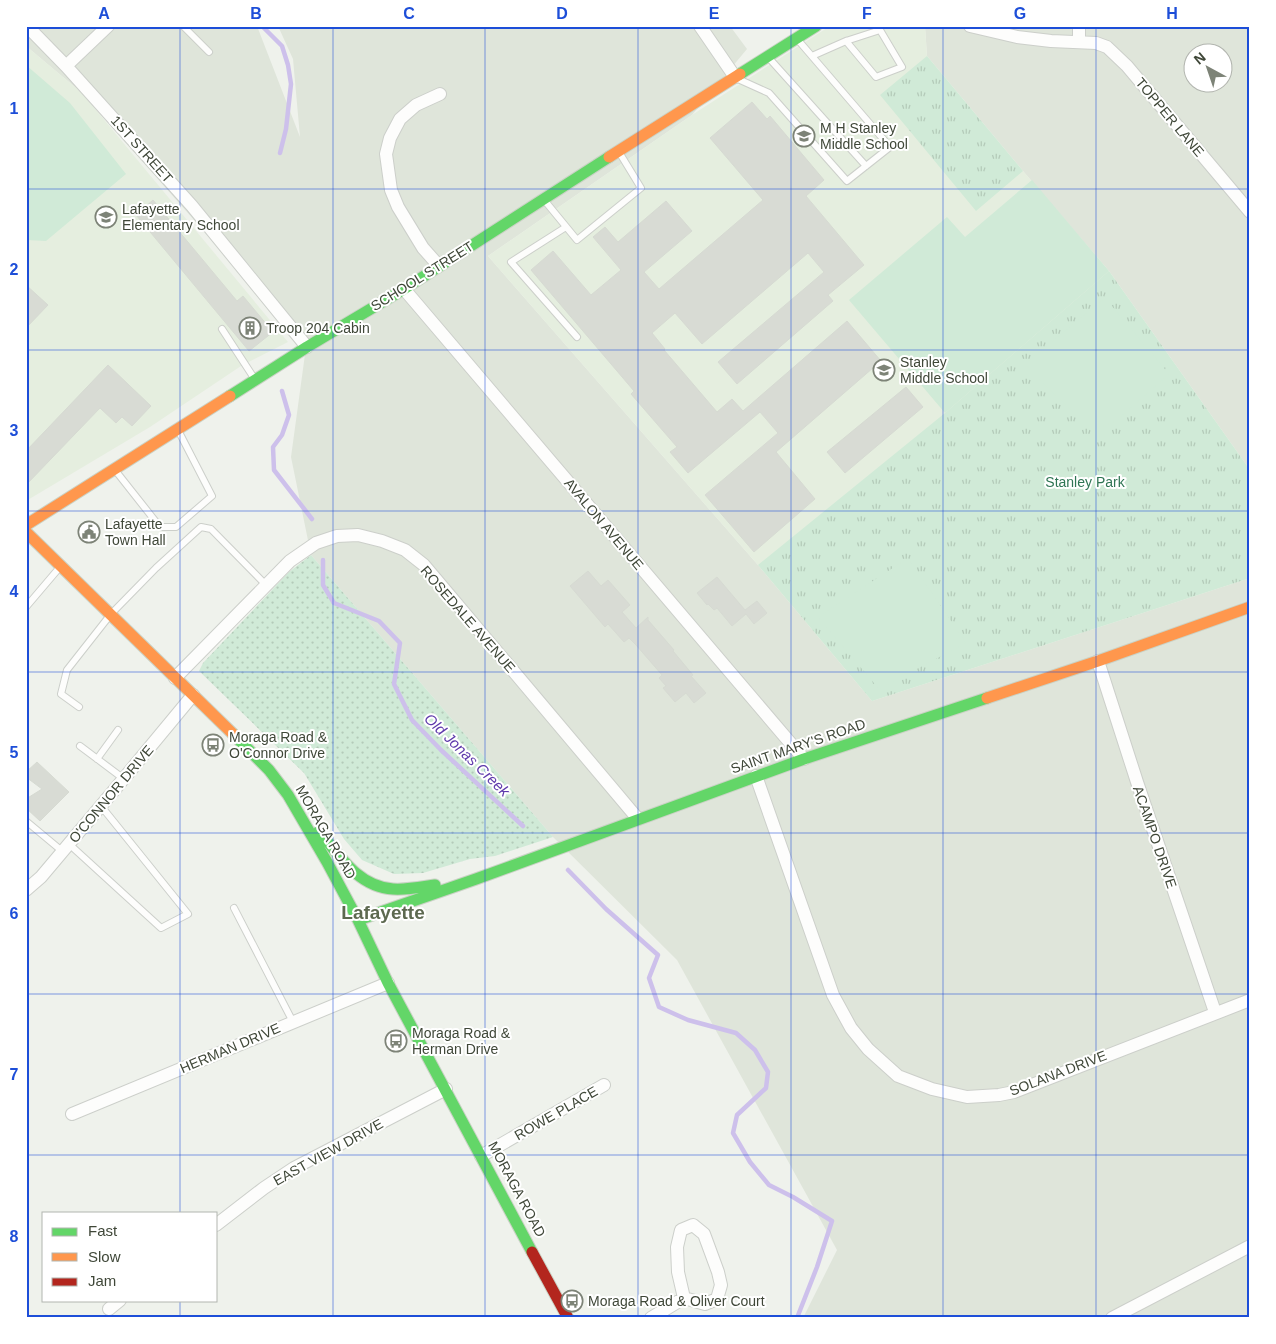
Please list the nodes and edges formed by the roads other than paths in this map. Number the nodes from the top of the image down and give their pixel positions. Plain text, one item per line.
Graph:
1 (28, 26) edge
2 (108, 26) edge
3 (183, 26) edge
4 (700, 26) edge
5 (816, 26) edge
6 (970, 26) edge
7 (1079, 26) edge
8 (796, 38) junction
9 (846, 41) junction
10 (1079, 42) junction
11 (209, 52) dead end
12 (767, 56) junction
13 (812, 56) junction
14 (66, 66) junction
15 (735, 77) junction
16 (440, 94) dead end
17 (619, 151) junction
18 (866, 166) junction
19 (544, 199) junction
20 (1250, 212) edge
21 (566, 227) junction
22 (439, 266) junction
23 (404, 289) junction
24 (222, 329) dead end
25 (577, 337) dead end
26 (307, 347) junction
27 (256, 380) junction
28 (178, 429) junction
29 (115, 469) junction
30 (26, 525) edge
31 (26, 532) edge
32 (61, 566) junction
33 (266, 585) junction
34 (26, 607) edge
35 (1250, 607) edge
36 (111, 614) junction
37 (1098, 661) junction
38 (175, 678) junction
39 (193, 695) junction
40 (78, 706) dead end
41 (118, 730) dead end
42 (80, 746) dead end
43 (97, 759) junction
44 (804, 759) junction
45 (756, 776) junction
46 (124, 779) junction
47 (288, 795) junction
48 (101, 806) junction
49 (638, 819) junction
50 (26, 821) edge
51 (66, 848) junction
52 (476, 880) junction
53 (26, 890) edge
54 (234, 908) dead end
55 (358, 920) junction
56 (388, 983) junction
57 (1250, 1000) edge
58 (1215, 1012) junction
59 (293, 1022) junction
60 (604, 1085) dead end
61 (446, 1089) junction
62 (72, 1114) dead end
63 (481, 1156) junction
64 (218, 1223) edge
65 (1250, 1246) edge
66 (684, 1298) junction
67 (118, 1302) edge
68 (109, 1309) dead end
69 (568, 1318) edge
70 (651, 1318) edge
71 (1112, 1318) edge

1 - 14 street, 1ST STREET
2 - 14 street
3 - 11 lane
4 - 15 street
5 - 8 street, SCHOOL STREET
6 - 10 street
7 - 10 street
8 - 12 street, SCHOOL STREET
8 - 13 lane
9 - 9 lane
9 - 13 lane
10 - 20 street, TOPPER LANE
12 - 15 street, SCHOOL STREET
12 - 18 lane
13 - 18 lane
14 - 26 street, 1ST STREET
15 - 17 street, SCHOOL STREET
15 - 18 lane
16 - 22 street
17 - 19 street, SCHOOL STREET
17 - 21 lane
19 - 21 lane
19 - 22 street, SCHOOL STREET
21 - 25 lane
22 - 23 street, SCHOOL STREET
23 - 26 street, SCHOOL STREET
23 - 44 street, AVALON AVENUE
24 - 27 lane
26 - 27 street, SCHOOL STREET
27 - 28 street, SCHOOL STREET
28 - 29 street, SCHOOL STREET
28 - 29 lane
29 - 30 street, SCHOOL STREET
31 - 32 street, MORAGA ROAD
32 - 34 lane
32 - 36 street, MORAGA ROAD
33 - 36 lane
33 - 38 street, ROSEDALE AVENUE
33 - 49 street, ROSEDALE AVENUE
35 - 37 street, SAINT MARY'S ROAD
36 - 38 street, MORAGA ROAD
36 - 40 lane
37 - 44 street, SAINT MARY'S ROAD
37 - 58 street, ACAMPO DRIVE
38 - 39 street, MORAGA ROAD
39 - 46 street, O'CONNOR DRIVE
39 - 47 street, MORAGA ROAD
41 - 43 lane
42 - 43 lane
43 - 46 lane
44 - 45 street, SAINT MARY'S ROAD
45 - 49 street, SAINT MARY'S ROAD
45 - 58 street, SOLANA DRIVE
46 - 48 street, O'CONNOR DRIVE
47 - 52 street
47 - 55 street, MORAGA ROAD
48 - 51 street, O'CONNOR DRIVE
48 - 51 lane
49 - 52 street, SAINT MARY'S ROAD
50 - 51 lane
51 - 53 street, O'CONNOR DRIVE
52 - 55 street, SAINT MARY'S ROAD
54 - 59 lane
55 - 56 street, MORAGA ROAD
56 - 59 street, HERMAN DRIVE
56 - 61 street, MORAGA ROAD
57 - 58 street, SOLANA DRIVE
59 - 62 street, HERMAN DRIVE
60 - 63 street, ROWE PLACE
61 - 63 street, MORAGA ROAD
61 - 64 street, EAST VIEW DRIVE
63 - 69 street, MORAGA ROAD
65 - 71 street
66 - 66 street
66 - 70 street
67 - 68 street

